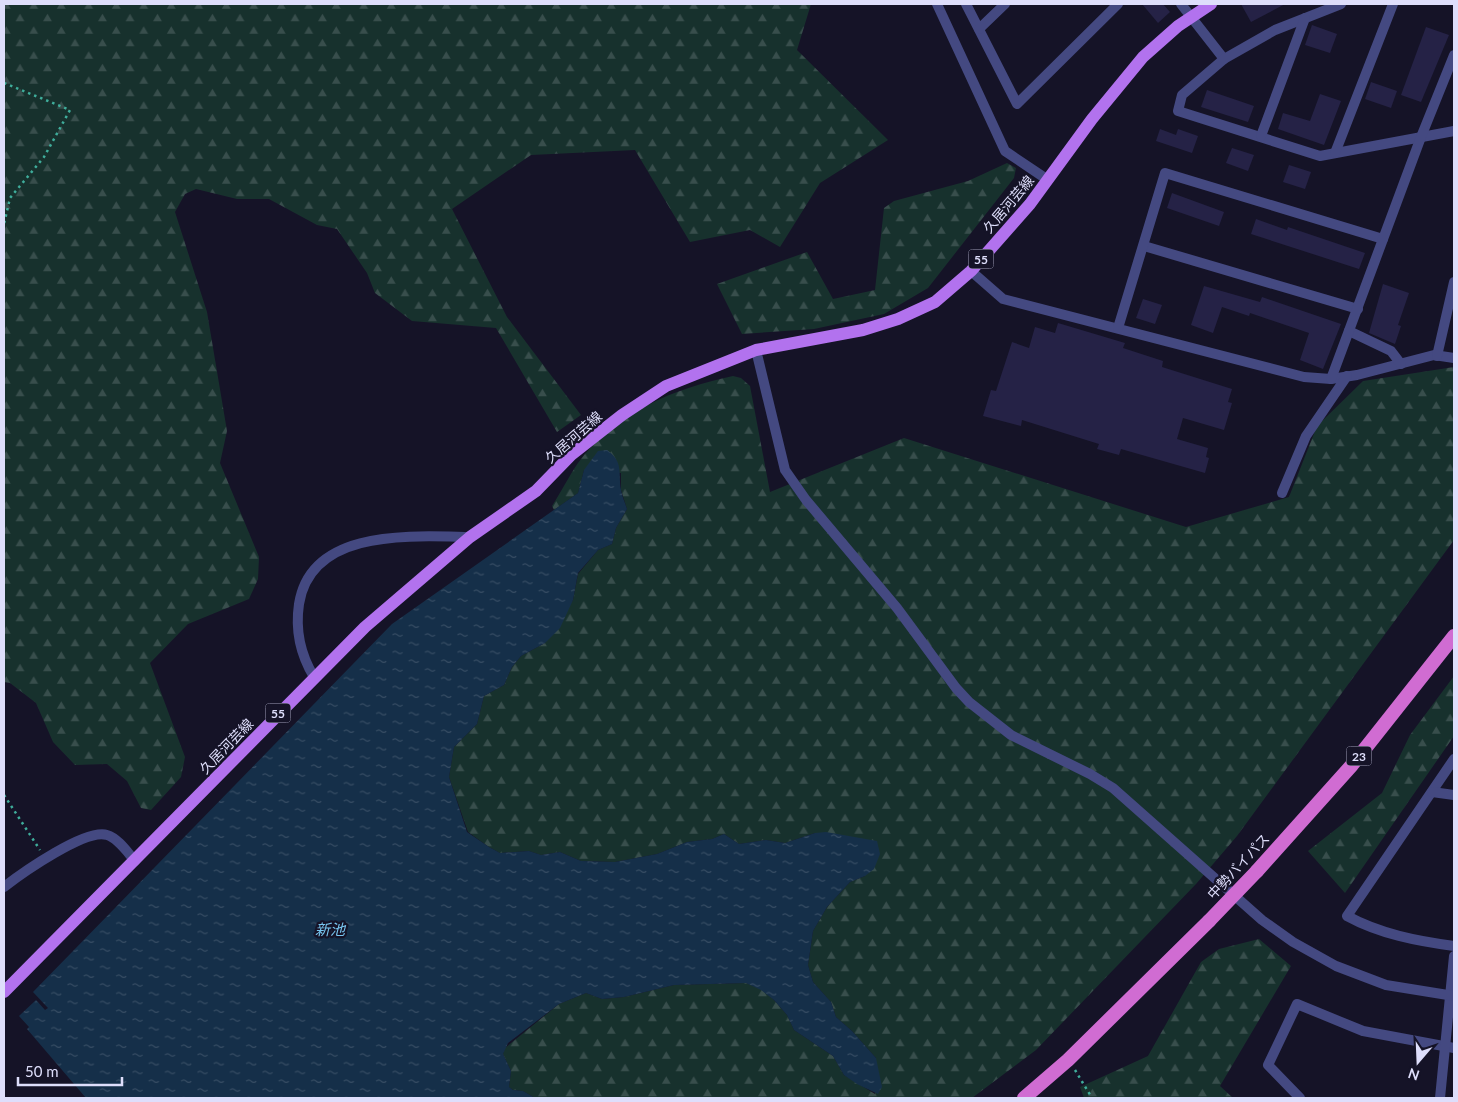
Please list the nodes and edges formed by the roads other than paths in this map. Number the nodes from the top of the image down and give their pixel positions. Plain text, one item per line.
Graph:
1 (937, 4) edge
2 (966, 4) edge
3 (1005, 4) edge
4 (1118, 4) edge
5 (1181, 4) edge
6 (1211, 4) edge
7 (1341, 4) edge
8 (1393, 4) edge
9 (1191, 17) junction
10 (1305, 18) junction
11 (978, 29) junction
12 (1454, 55) edge
13 (1224, 59) junction
14 (1454, 131) edge
15 (1261, 136) junction
16 (1421, 137) junction
17 (1335, 153) junction
18 (1048, 180) junction
19 (1383, 239) junction
20 (1144, 246) junction
21 (971, 270) junction
22 (1454, 282) edge
23 (1358, 309) junction
24 (1118, 328) junction
25 (1349, 332) junction
26 (756, 350) junction
27 (1437, 356) junction
28 (1454, 358) edge
29 (1401, 364) junction
30 (1347, 376) junction
31 (1332, 379) junction
32 (1282, 493) dead end
33 (470, 537) junction
34 (1454, 636) edge
35 (314, 677) junction
36 (1454, 759) edge
37 (1432, 792) junction
38 (1454, 795) edge
39 (135, 861) junction
40 (4, 886) edge
41 (1454, 946) edge
42 (1454, 956) edge
43 (4, 992) edge
44 (1452, 996) edge
45 (1450, 1048) edge
46 (1024, 1098) edge
47 (1300, 1098) edge
48 (1440, 1098) edge

1 - 18 street
2 - 11 street
3 - 11 street
4 - 11 street
5 - 9 street
6 - 9 main road, 久居河芸線 / 55
7 - 10 street
8 - 17 street
9 - 13 street
9 - 18 main road, 久居河芸線 / 55
10 - 13 street
10 - 15 street
12 - 16 street
13 - 15 street
14 - 16 street
15 - 17 street
16 - 17 street
16 - 19 street
18 - 21 main road, 久居河芸線 / 55
19 - 20 street
19 - 23 street
20 - 23 street
20 - 24 street
21 - 24 street
21 - 26 main road, 久居河芸線 / 55
22 - 27 street
23 - 25 street
24 - 31 street
25 - 29 street
25 - 31 street
26 - 33 main road, 久居河芸線 / 55
26 - 44 street
27 - 28 street
27 - 29 street
29 - 30 street
30 - 31 street
30 - 32 street
33 - 35 main road, 久居河芸線 / 55
33 - 35 street
34 - 46 highway, 中勢バイパス / 23, bridge
35 - 39 main road, 久居河芸線 / 55
36 - 37 street
37 - 38 street
37 - 41 street
39 - 40 street
39 - 43 main road, 久居河芸線 / 55
42 - 44 street
44 - 45 street
45 - 47 street
45 - 48 street

